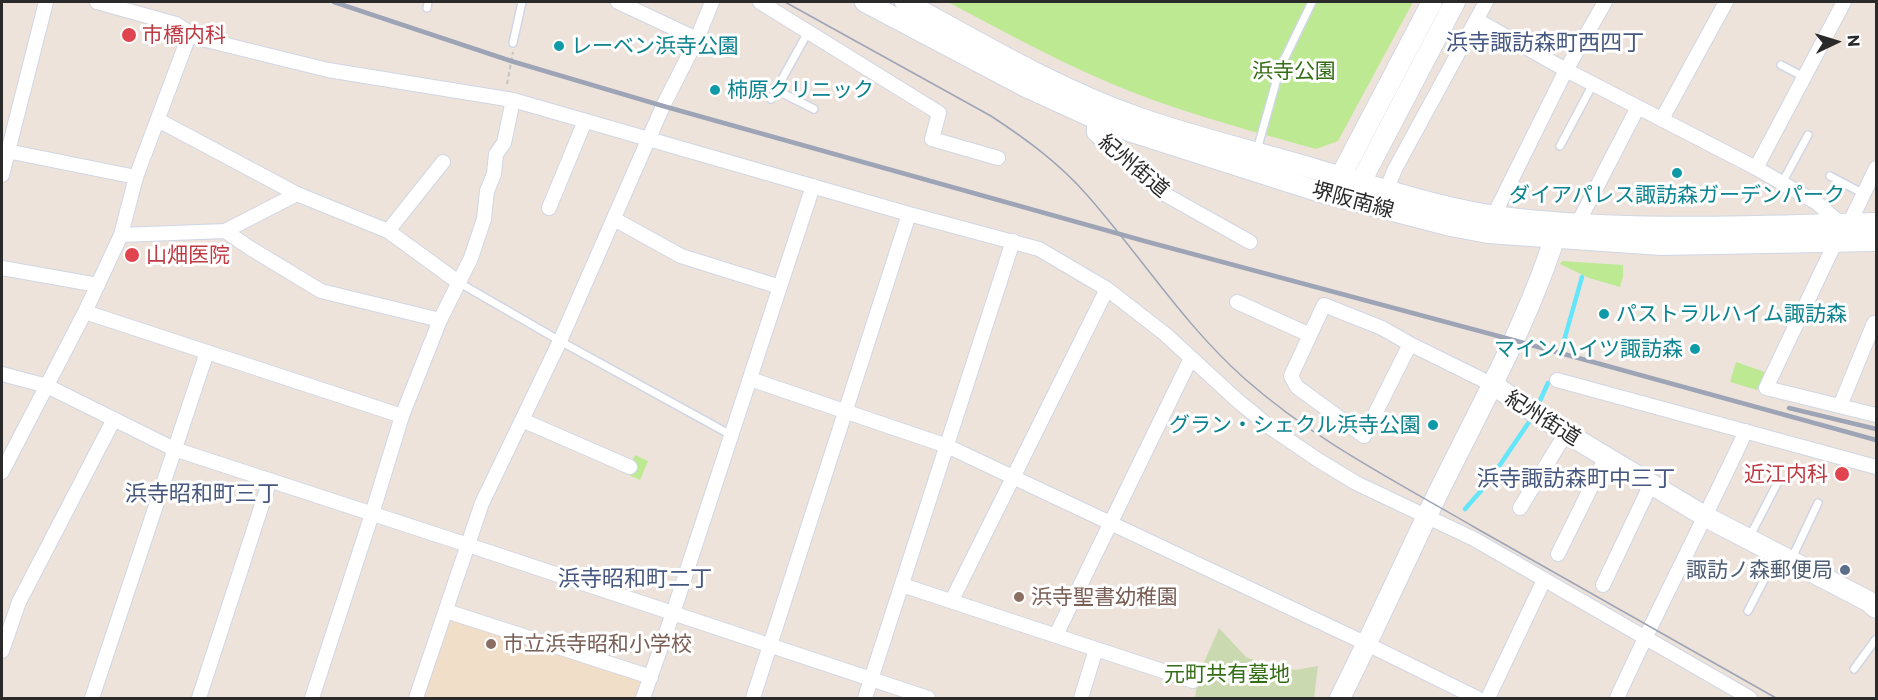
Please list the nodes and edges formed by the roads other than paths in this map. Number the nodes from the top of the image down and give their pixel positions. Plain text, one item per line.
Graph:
1 (46, 2) edge
2 (97, 2) edge
3 (519, 2) edge
4 (618, 2) edge
5 (712, 2) edge
6 (760, 2) edge
7 (865, 2) edge
8 (905, 2) edge
9 (1312, 2) edge
10 (1432, 2) edge
11 (1455, 2) edge
12 (1486, 2) edge
13 (1605, 2) edge
14 (1726, 2) edge
15 (1844, 2) edge
16 (1477, 20) junction
17 (808, 32) junction
18 (190, 33) junction
19 (697, 39) junction
20 (513, 43) road end
21 (1781, 65) dead end
22 (1566, 70) junction
23 (1804, 77) junction
24 (1593, 84) junction
25 (776, 90) junction
26 (509, 99) junction
27 (771, 99) dead end
28 (1638, 107) junction
29 (814, 109) dead end
30 (1094, 118) junction
31 (1662, 119) junction
32 (158, 120) junction
33 (585, 121) junction
34 (1808, 135) dead end
35 (648, 140) junction
36 (1560, 146) dead end
37 (4, 151) edge
38 (1256, 152) junction
39 (998, 158) dead end
40 (443, 162) dead end
41 (1756, 168) junction
42 (1876, 168) edge
43 (2, 175) edge
44 (1830, 176) dead end
45 (136, 177) junction
46 (1339, 177) junction
47 (1782, 183) junction
48 (813, 186) junction
49 (1386, 191) junction
50 (1356, 192) junction
51 (297, 194) junction
52 (1864, 194) junction
53 (1332, 195) junction
54 (549, 208) dead end
55 (909, 214) junction
56 (1494, 215) junction
57 (614, 219) junction
58 (1876, 223) edge
59 (1564, 228) junction
60 (1842, 229) junction
61 (225, 231) junction
62 (388, 231) junction
63 (121, 235) junction
64 (1876, 240) edge
65 (1013, 241) junction
66 (1250, 242) dead end
67 (2, 268) edge
68 (458, 282) junction
69 (98, 285) junction
70 (780, 287) junction
71 (1107, 289) junction
72 (1237, 302) dead end
73 (85, 312) junction
74 (440, 320) junction
75 (1874, 322) dead end
76 (1310, 335) junction
77 (560, 341) junction
78 (1410, 344) junction
79 (207, 352) junction
80 (1191, 358) junction
81 (2, 374) edge
82 (750, 380) junction
83 (1557, 380) dead end
84 (1493, 385) junction
85 (47, 386) junction
86 (1840, 406) junction
87 (845, 411) junction
88 (1876, 415) edge
89 (402, 416) junction
90 (114, 419) junction
91 (522, 420) junction
92 (1746, 431) junction
93 (1566, 433) junction
94 (731, 435) junction
95 (947, 446) junction
96 (174, 449) junction
97 (1606, 457) junction
98 (630, 467) dead end
99 (1876, 467) edge
100 (2, 472) edge
101 (1014, 478) junction
102 (270, 480) junction
103 (1779, 480) dead end
104 (1651, 484) junction
105 (1818, 503) dead end
106 (1520, 508) dead end
107 (372, 514) junction
108 (1428, 516) junction
109 (1706, 517) junction
110 (1110, 523) junction
111 (1748, 540) junction
112 (468, 545) junction
113 (1558, 554) dead end
114 (1784, 558) junction
115 (1544, 580) junction
116 (903, 585) junction
117 (1604, 585) dead end
118 (952, 600) junction
119 (1876, 608) edge
120 (446, 611) junction
121 (1748, 611) dead end
122 (674, 613) junction
123 (1056, 635) junction
124 (1645, 637) junction
125 (1876, 639) edge
126 (1367, 644) junction
127 (771, 645) junction
128 (1096, 649) junction
129 (2, 651) edge
130 (1854, 669) dead end
131 (651, 677) junction
132 (871, 680) junction
133 (1193, 681) dead end
134 (92, 699) edge
135 (199, 699) edge
136 (312, 699) edge
137 (416, 699) edge
138 (643, 699) edge
139 (753, 699) edge
140 (865, 699) edge
141 (928, 699) edge
142 (1081, 699) edge
143 (1340, 699) edge
144 (1477, 699) edge
145 (1488, 699) edge
146 (1617, 699) edge
147 (1750, 699) edge

1 - 37 street
2 - 18 street
3 - 20 lane
4 - 19 street
5 - 19 street
6 - 17 street
7 - 30 main road, 堺阪南線
8 - 38 main road, 堺阪南線
9 - 38 lane
10 - 46 main road
11 - 50 main road
12 - 16 street
13 - 22 street
14 - 31 street
15 - 23 street
16 - 22 street
16 - 49 street
17 - 25 lane
17 - 39 street
18 - 26 street
18 - 32 street
19 - 35 street
21 - 23 lane
22 - 24 street
22 - 56 street
23 - 41 street
24 - 28 street
24 - 36 lane
25 - 27 lane
25 - 29 lane
26 - 33 street
26 - 68 street
28 - 31 street
28 - 59 street
30 - 53 main road, 堺阪南線
30 - 66 street, 紀州街道
31 - 41 street
32 - 45 street
32 - 51 street
33 - 35 street
33 - 54 street
34 - 47 lane
35 - 48 street
35 - 57 street
37 - 43 street
37 - 45 street
38 - 46 main road, 堺阪南線
40 - 62 street
41 - 47 street
42 - 52 street
44 - 52 lane
45 - 63 street
46 - 50 main road, 堺阪南線
46 - 53 main road
47 - 60 street
48 - 55 street
48 - 70 street
49 - 50 main road, 堺阪南線
49 - 56 main road, 堺阪南線
50 - 53 main road, 堺阪南線
50 - 59 main road, 堺阪南線
51 - 61 street
51 - 62 street
52 - 60 street
55 - 65 street
55 - 87 street
56 - 59 main road, 堺阪南線
57 - 70 street
57 - 77 street
58 - 60 main road, 堺阪南線
59 - 60 main road, 堺阪南線
59 - 60 main road, 堺阪南線
59 - 84 main road
60 - 64 main road, 堺阪南線
60 - 86 street
61 - 63 street
61 - 74 street
62 - 68 street
63 - 69 street
65 - 71 street
65 - 95 street
67 - 69 street
68 - 74 street
68 - 77 lane
69 - 73 street
70 - 82 street
71 - 80 street
71 - 101 street
72 - 76 street
73 - 79 street
73 - 85 street
74 - 89 street
75 - 86 street
76 - 78 street
76 - 78 street
77 - 91 street
77 - 94 lane
78 - 84 street
79 - 89 street
79 - 96 street
80 - 108 street
80 - 110 street
81 - 85 street
82 - 87 street
82 - 94 street
83 - 92 street
84 - 93 main road, 紀州街道
84 - 108 main road
85 - 90 street
85 - 100 street
86 - 88 street
87 - 95 street
87 - 127 street
89 - 107 street
90 - 96 street
90 - 129 street
91 - 98 street
91 - 112 street
92 - 99 street
92 - 109 street
93 - 97 main road, 紀州街道
93 - 106 street
94 - 122 street
95 - 101 street
95 - 116 street
96 - 102 street
96 - 134 street
97 - 104 main road, 紀州街道
97 - 113 street
101 - 110 street
101 - 118 street
102 - 107 street
102 - 135 street
103 - 111 lane
104 - 109 main road, 紀州街道
104 - 117 street
105 - 114 lane
107 - 112 street
107 - 136 street
108 - 115 street
108 - 126 main road
109 - 111 main road, 紀州街道
109 - 124 street
110 - 123 street
110 - 126 street
111 - 114 main road, 紀州街道
112 - 120 street
112 - 122 street
114 - 119 main road, 紀州街道
114 - 121 lane
115 - 124 street
115 - 145 street
116 - 118 street
116 - 132 street
118 - 123 street
120 - 131 street
120 - 137 street
122 - 127 street
122 - 131 street
123 - 128 street
124 - 146 street
124 - 147 street
125 - 130 lane
126 - 143 main road
126 - 144 street
127 - 132 street
127 - 139 street
128 - 133 street
128 - 142 street
131 - 138 street
132 - 140 street
132 - 141 street

